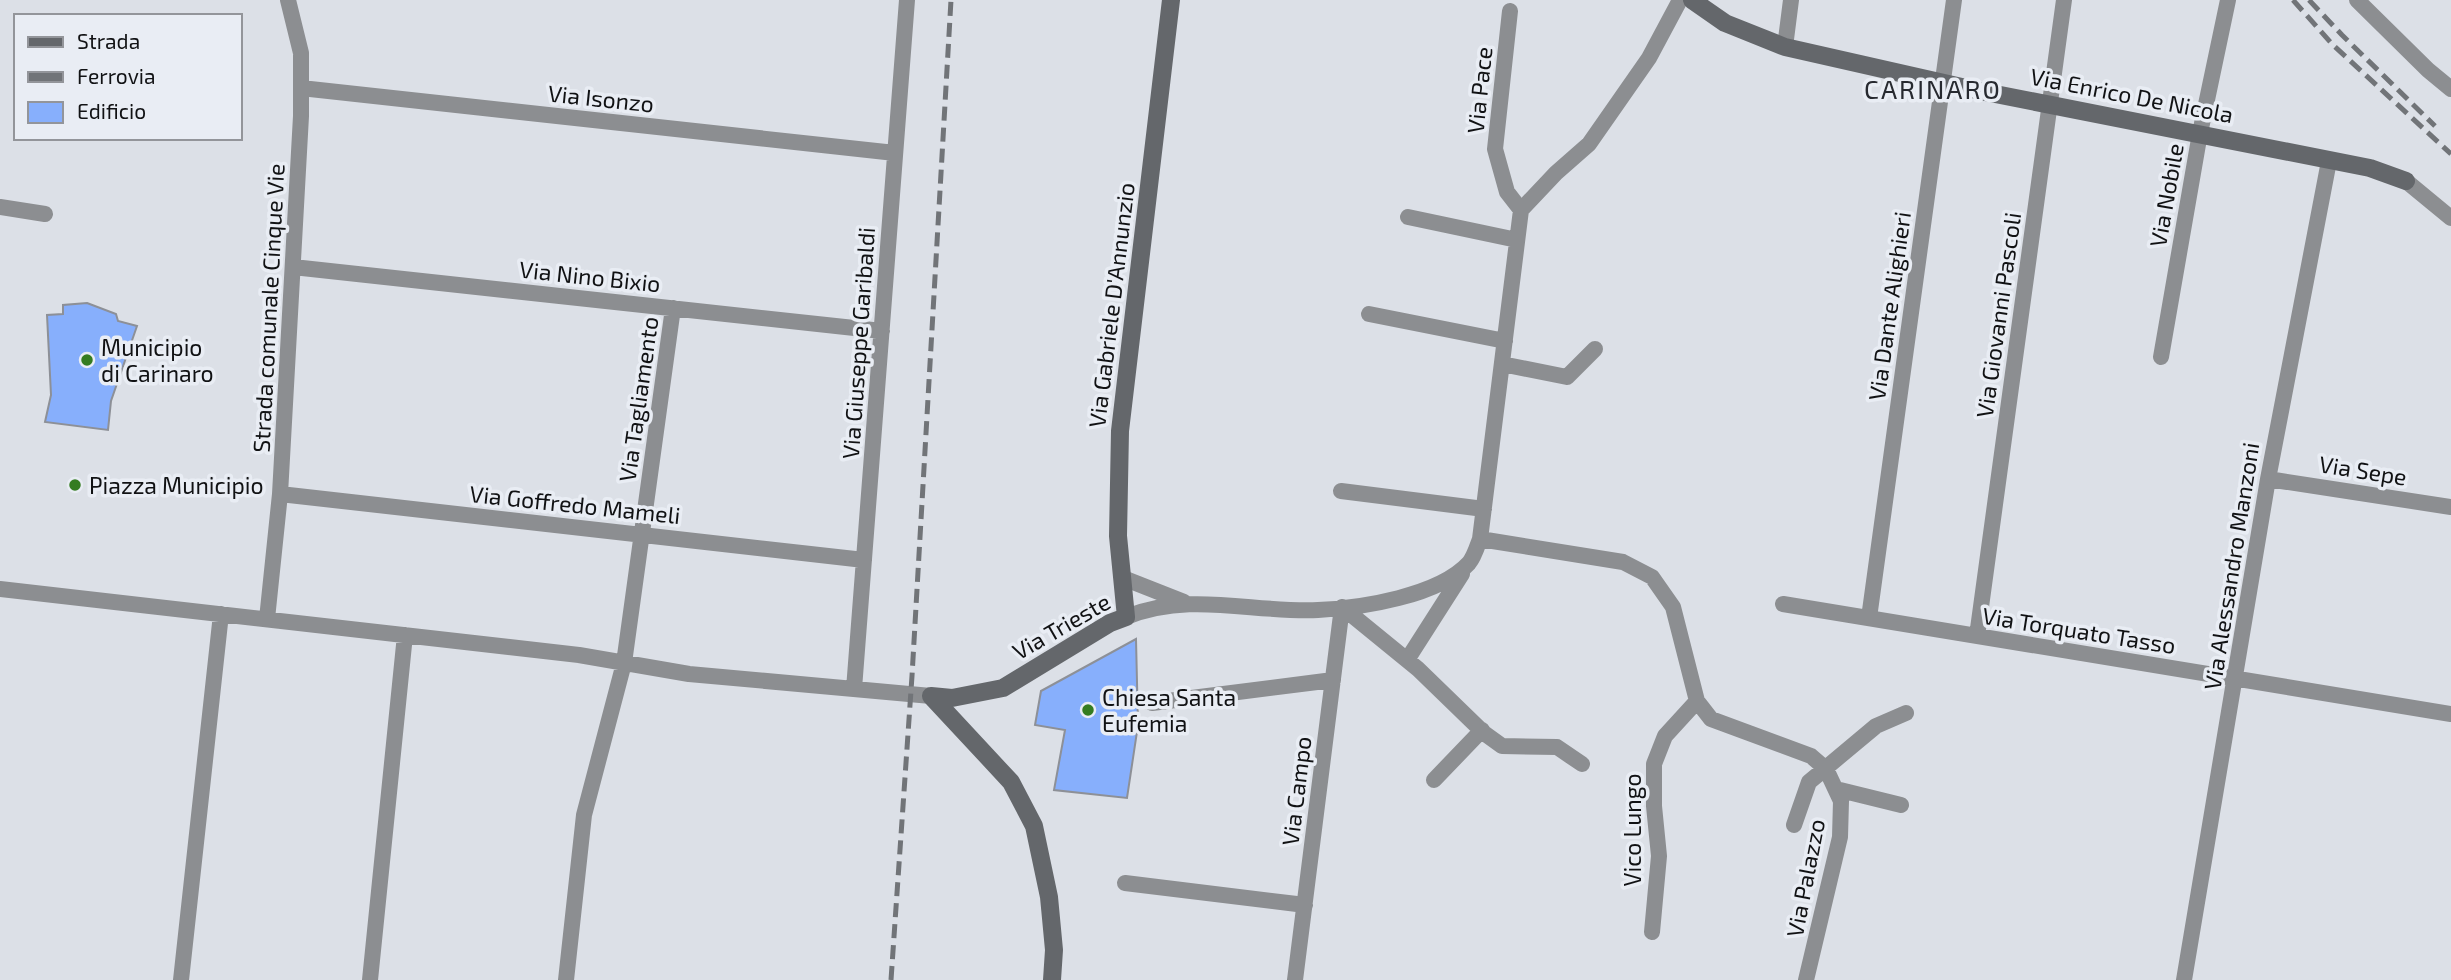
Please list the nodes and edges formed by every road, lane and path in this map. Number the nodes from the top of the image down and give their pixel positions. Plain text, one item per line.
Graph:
1 (288, 0) edge
2 (907, 0) edge
3 (1171, 0) edge
4 (1680, 0) edge
5 (1692, 0) edge
6 (1791, 0) edge
7 (1954, 0) edge
8 (2064, 0) edge
9 (2228, 0) edge
10 (2357, 0) edge
11 (1510, 11) dead end
12 (1785, 47) junction
13 (1942, 82) junction
14 (301, 88) junction
15 (2451, 89) edge
16 (2050, 104) junction
17 (2200, 133) junction
18 (895, 153) junction
19 (2329, 161) junction
20 (2406, 181) joint
21 (0, 207) edge
22 (1521, 210) junction
23 (45, 214) dead end
24 (1408, 217) dead end
25 (2451, 218) edge
26 (1517, 240) junction
27 (293, 267) junction
28 (673, 308) junction
29 (1369, 314) dead end
30 (882, 331) junction
31 (1505, 341) junction
32 (1595, 349) dead end
33 (2161, 357) dead end
34 (1502, 364) junction
35 (2268, 479) junction
36 (1341, 491) dead end
37 (280, 494) junction
38 (2451, 507) edge
39 (1484, 509) junction
40 (642, 535) junction
41 (1480, 539) junction
42 (864, 560) junction
43 (1469, 562) junction
44 (1123, 578) junction
45 (0, 589) edge
46 (1186, 603) junction
47 (1783, 604) dead end
48 (1342, 607) junction
49 (221, 614) junction
50 (1126, 617) junction
51 (1869, 618) junction
52 (267, 620) junction
53 (405, 635) junction
54 (1977, 636) junction
55 (1407, 660) junction
56 (624, 663) junction
57 (2236, 679) junction
58 (1333, 680) junction
59 (854, 689) junction
60 (931, 696) junction
61 (1697, 701) junction
62 (1152, 703) dead end
63 (1906, 713) dead end
64 (2451, 714) edge
65 (1482, 730) junction
66 (1582, 764) dead end
67 (1826, 769) junction
68 (1434, 780) dead end
69 (1835, 787) junction
70 (1901, 805) dead end
71 (1794, 825) dead end
72 (1125, 883) dead end
73 (1305, 905) junction
74 (1652, 932) dead end
75 (181, 980) edge
76 (370, 980) edge
77 (566, 980) edge
78 (1052, 980) edge
79 (1295, 980) edge
80 (1807, 980) edge
81 (2184, 980) edge

1 - 14 street, Strada comunale Cinque Vie
2 - 18 street, Via Giuseppe Garibaldi
3 - 44 street, Via Gabriele D'Annunzio
4 - 22 street
5 - 12 street, Via Enrico De Nicola
6 - 12 street
7 - 13 street, Via Dante Alighieri
8 - 16 street, Via Giovanni Pascoli
9 - 17 street, Via Nobile
10 - 15 street
11 - 22 street, Via Pace
12 - 13 street, Via Enrico De Nicola
13 - 16 street, Via Enrico De Nicola
13 - 51 street, Via Dante Alighieri
14 - 18 street, Via Isonzo
14 - 27 street, Strada comunale Cinque Vie
16 - 17 street, Via Enrico De Nicola
16 - 54 street, Via Giovanni Pascoli
17 - 19 street, Via Enrico De Nicola
17 - 33 street, Via Nobile
18 - 30 street, Via Giuseppe Garibaldi
19 - 20 street, Via Enrico De Nicola
19 - 35 street, Via Alessandro Manzoni
20 - 25 street
21 - 23 street
22 - 26 street
24 - 26 street
26 - 31 street
27 - 28 street, Via Nino Bixio
27 - 37 street, Strada comunale Cinque Vie
28 - 30 street, Via Nino Bixio
28 - 40 street, Via Tagliamento
29 - 31 street
30 - 42 street, Via Giuseppe Garibaldi
31 - 34 street
32 - 34 street
34 - 39 street
35 - 38 street, Via Sepe
35 - 57 street, Via Alessandro Manzoni
36 - 39 street
37 - 40 street, Via Goffredo Mameli
37 - 52 street, Strada comunale Cinque Vie
39 - 41 street
40 - 42 street, Via Goffredo Mameli
40 - 56 street, Via Tagliamento
41 - 43 street
41 - 61 street
42 - 59 street, Via Giuseppe Garibaldi
43 - 48 street, Via Trieste
43 - 55 street
44 - 46 street
44 - 50 street, Via Gabriele D'Annunzio
45 - 49 street
46 - 48 street, Via Trieste
46 - 50 street, Via Trieste
47 - 51 street, Via Torquato Tasso
48 - 55 street
48 - 58 street, Via Campo
49 - 52 street
49 - 75 street
50 - 60 street, Via Trieste
51 - 54 street, Via Torquato Tasso
52 - 53 street
53 - 56 street
53 - 76 street
54 - 57 street, Via Torquato Tasso
55 - 65 street
56 - 59 street
56 - 77 street, Via Tagliamento
57 - 64 street, Via Torquato Tasso
57 - 81 street, Via Alessandro Manzoni
58 - 62 street
58 - 73 street, Via Campo
59 - 60 street
60 - 78 street
61 - 67 street
61 - 74 street, Vico Lungo
63 - 67 street
65 - 66 street
65 - 68 street
67 - 69 street, Via Palazzo
67 - 71 street
69 - 70 street
69 - 80 street, Via Palazzo
72 - 73 street
73 - 79 street, Via Campo

